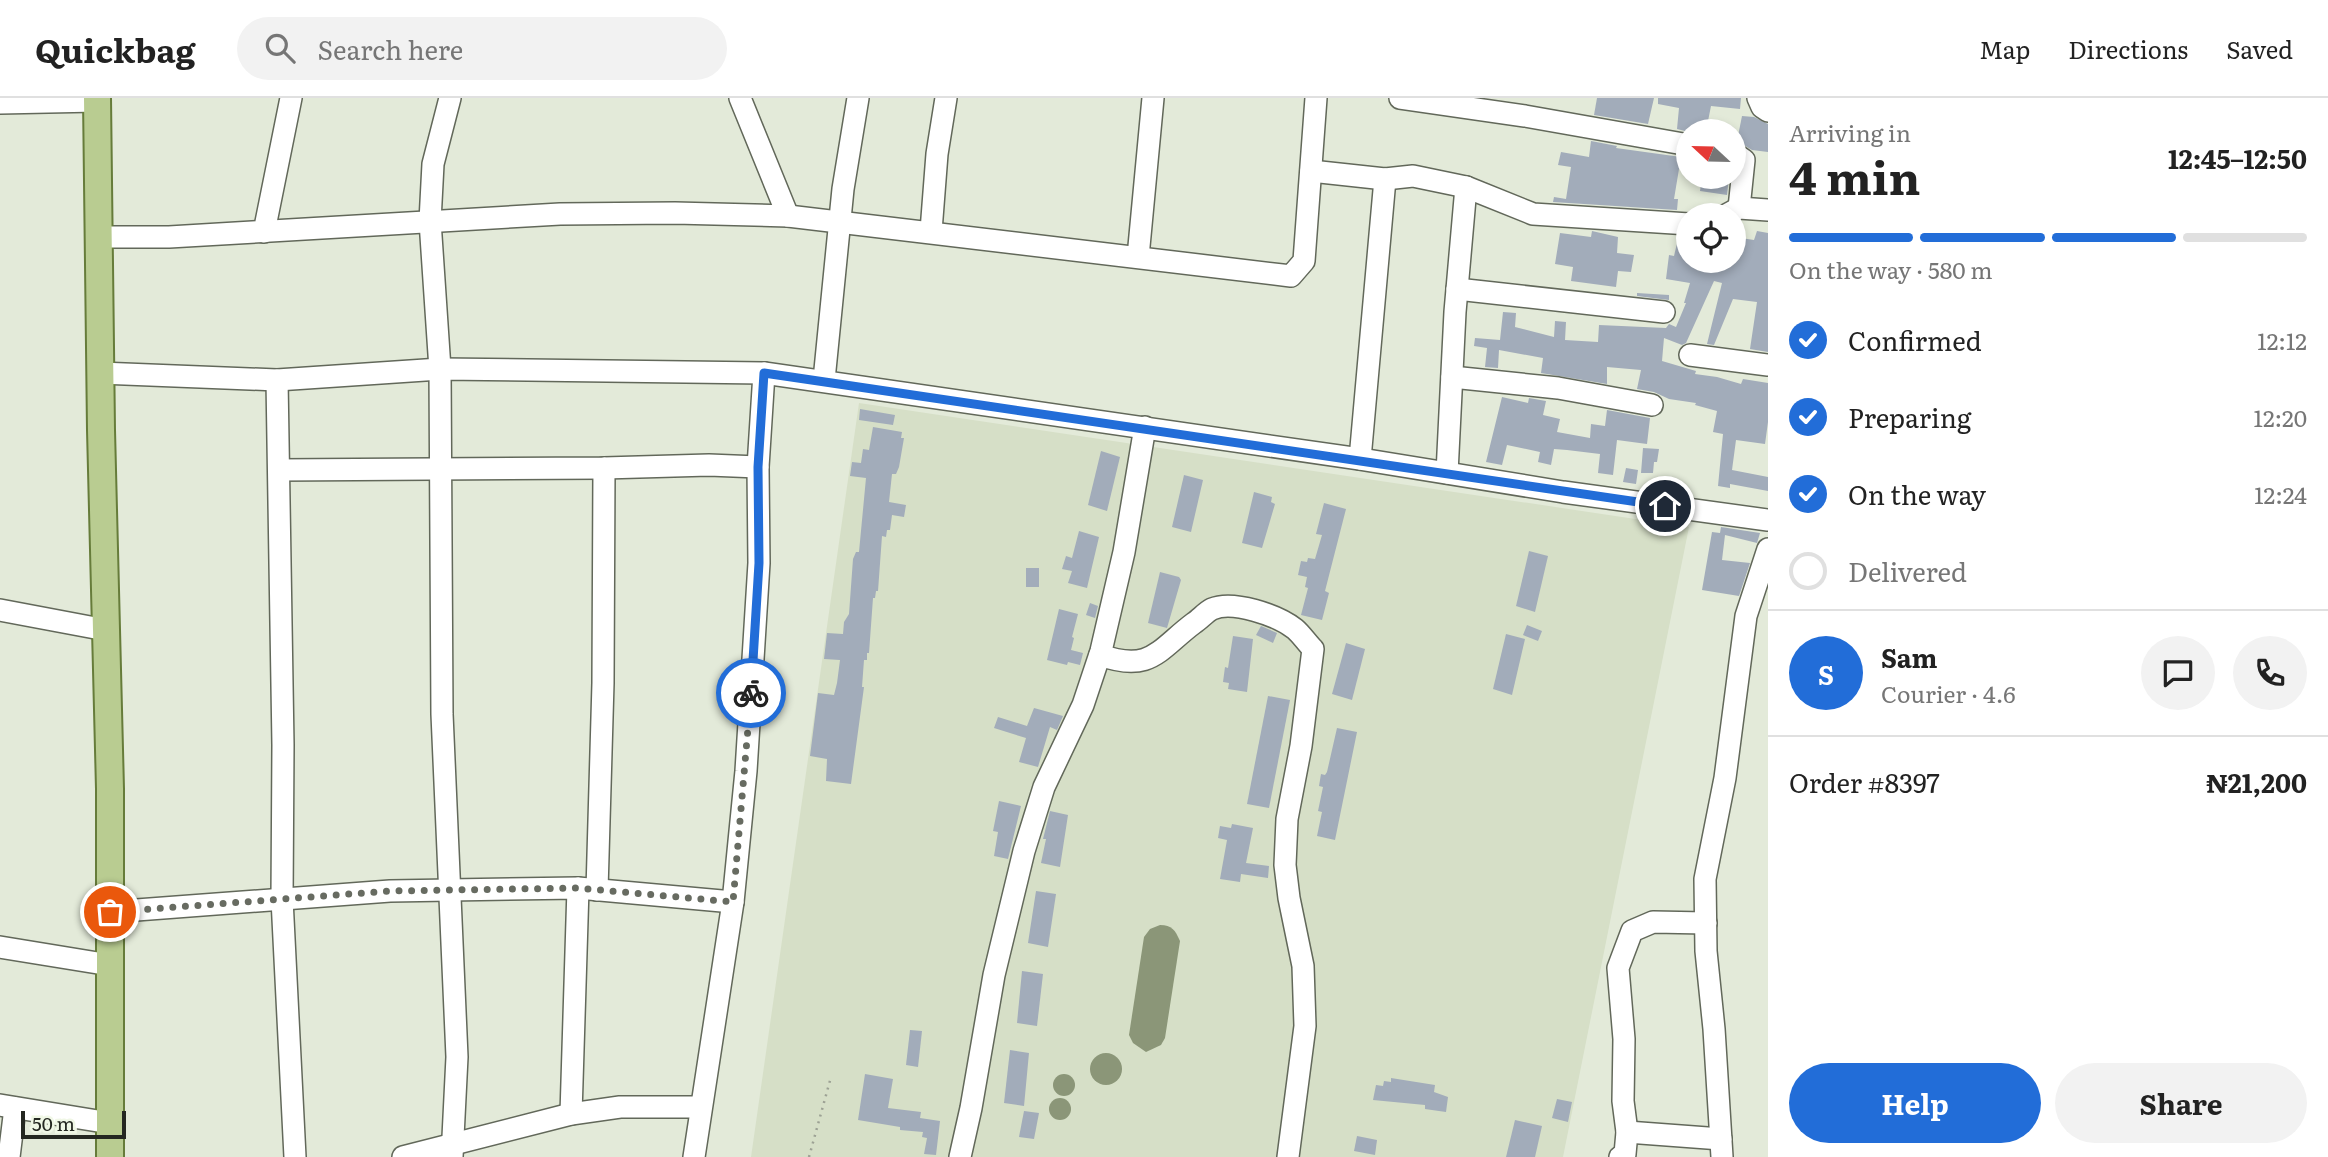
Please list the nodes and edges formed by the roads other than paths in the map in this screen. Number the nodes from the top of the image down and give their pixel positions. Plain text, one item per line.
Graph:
1 (291, 98) edge
2 (450, 98) edge
3 (740, 98) edge
4 (858, 98) edge
5 (946, 98) edge
6 (1153, 98) edge
7 (1317, 98) edge
8 (1400, 98) edge
9 (1758, 98) edge
10 (97, 99) edge
11 (0, 103) edge
12 (1768, 111) edge
13 (1676, 143) edge
14 (1311, 171) junction
15 (1385, 179) junction
16 (1466, 187) junction
17 (1768, 210) edge
18 (1746, 211) edge
19 (788, 216) junction
20 (430, 221) junction
21 (840, 223) junction
22 (1676, 224) edge
23 (264, 232) junction
24 (931, 232) junction
25 (99, 237) junction
26 (1138, 257) junction
27 (1457, 289) junction
28 (1664, 312) dead end
29 (1690, 355) dead end
30 (1768, 365) edge
31 (440, 369) junction
32 (100, 373) junction
33 (764, 373) junction
34 (1452, 377) junction
35 (277, 380) junction
36 (824, 380) junction
37 (1653, 405) dead end
38 (1145, 428) junction
39 (1360, 459) junction
40 (758, 467) junction
41 (604, 468) junction
42 (440, 469) junction
43 (279, 470) junction
44 (1447, 473) junction
45 (1768, 520) edge
46 (1768, 550) edge
47 (0, 610) edge
48 (106, 630) junction
49 (1100, 655) junction
50 (588, 889) junction
51 (450, 891) junction
52 (282, 899) junction
53 (733, 902) junction
54 (110, 912) junction
55 (1706, 923) junction
56 (0, 947) edge
57 (110, 965) junction
58 (7, 1106) edge
59 (701, 1107) junction
60 (571, 1114) junction
61 (110, 1123) junction
62 (1627, 1132) junction
63 (1721, 1148) edge
64 (452, 1150) edge
65 (9, 1157) edge
66 (110, 1157) edge
67 (295, 1157) edge
68 (403, 1157) edge
69 (694, 1157) edge
70 (960, 1157) edge
71 (1288, 1157) edge
72 (1620, 1157) edge

1 - 23 street
2 - 20 street
3 - 19 street
4 - 21 street
5 - 24 street
6 - 26 street
7 - 14 street
8 - 13 street
9 - 12 street
10 - 11 street
10 - 25 main road
14 - 15 street
14 - 26 street
15 - 16 street
15 - 39 street
16 - 22 street
16 - 27 street
17 - 18 street
19 - 20 street
19 - 21 street
20 - 23 street
20 - 31 street
21 - 24 street
21 - 36 street
23 - 25 street
24 - 26 street
25 - 32 main road
27 - 28 street
27 - 34 street
29 - 30 street
31 - 33 street
31 - 35 street
31 - 42 street
32 - 35 street
32 - 48 main road
33 - 36 street
33 - 40 street
34 - 37 street
34 - 44 street
35 - 43 street
36 - 38 street
38 - 39 street
38 - 49 street
39 - 44 street
40 - 41 street
40 - 53 street
41 - 42 street
41 - 50 street
42 - 43 street
42 - 51 street
43 - 52 street
44 - 45 street
46 - 55 street
47 - 48 street
48 - 54 main road
49 - 70 street
49 - 71 street
50 - 51 street
50 - 53 street
50 - 60 street
51 - 52 street
51 - 64 street
52 - 54 street
52 - 67 street
53 - 59 street
54 - 57 main road
55 - 62 street
55 - 63 street
56 - 57 street
57 - 61 main road
58 - 61 street
58 - 65 street
59 - 60 street
59 - 69 street
60 - 64 street
61 - 66 main road
62 - 63 street
62 - 72 street
64 - 68 street

